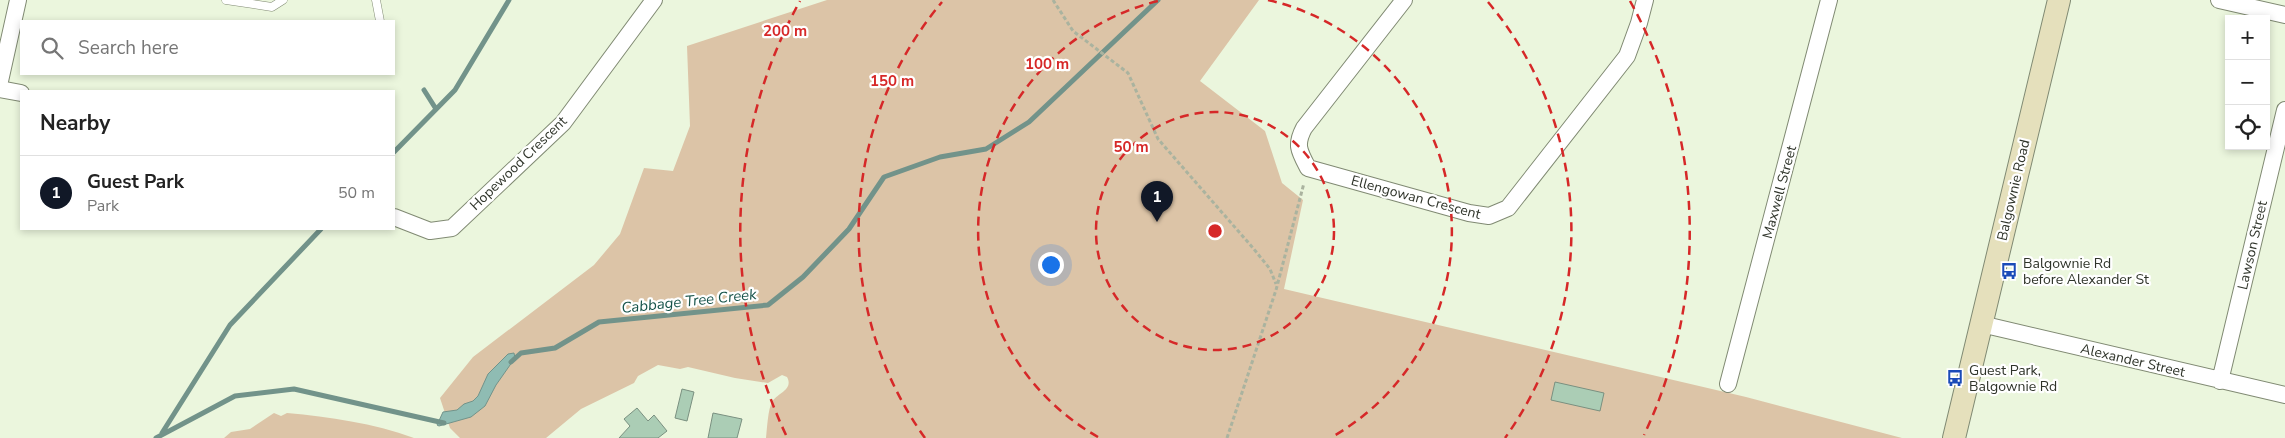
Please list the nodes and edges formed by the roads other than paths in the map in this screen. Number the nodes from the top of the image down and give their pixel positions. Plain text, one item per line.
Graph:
1 (18, 0) edge
2 (226, 0) edge
3 (283, 0) edge
4 (376, 0) edge
5 (654, 0) edge
6 (1404, 0) edge
7 (1645, 0) edge
8 (1829, 0) edge
9 (2059, 0) edge
10 (2219, 0) edge
11 (2285, 15) edge
12 (380, 20) edge
13 (0, 81) edge
14 (0, 89) edge
15 (20, 93) edge
16 (2285, 110) edge
17 (395, 217) edge
18 (1981, 324) junction
19 (2220, 381) junction
20 (1728, 384) dead end
21 (2285, 395) edge
22 (1954, 438) edge

1 - 13 street
2 - 3 lane
4 - 12 lane
5 - 17 street, Hopewood Crescent
6 - 7 street, Ellengowan Crescent
8 - 20 street, Maxwell Street
9 - 18 main road, Balgownie Road
10 - 11 street
14 - 15 street
16 - 19 street, Lawson Street
18 - 19 street, Alexander Street
18 - 22 main road, Balgownie Road
19 - 21 street, Alexander Street

